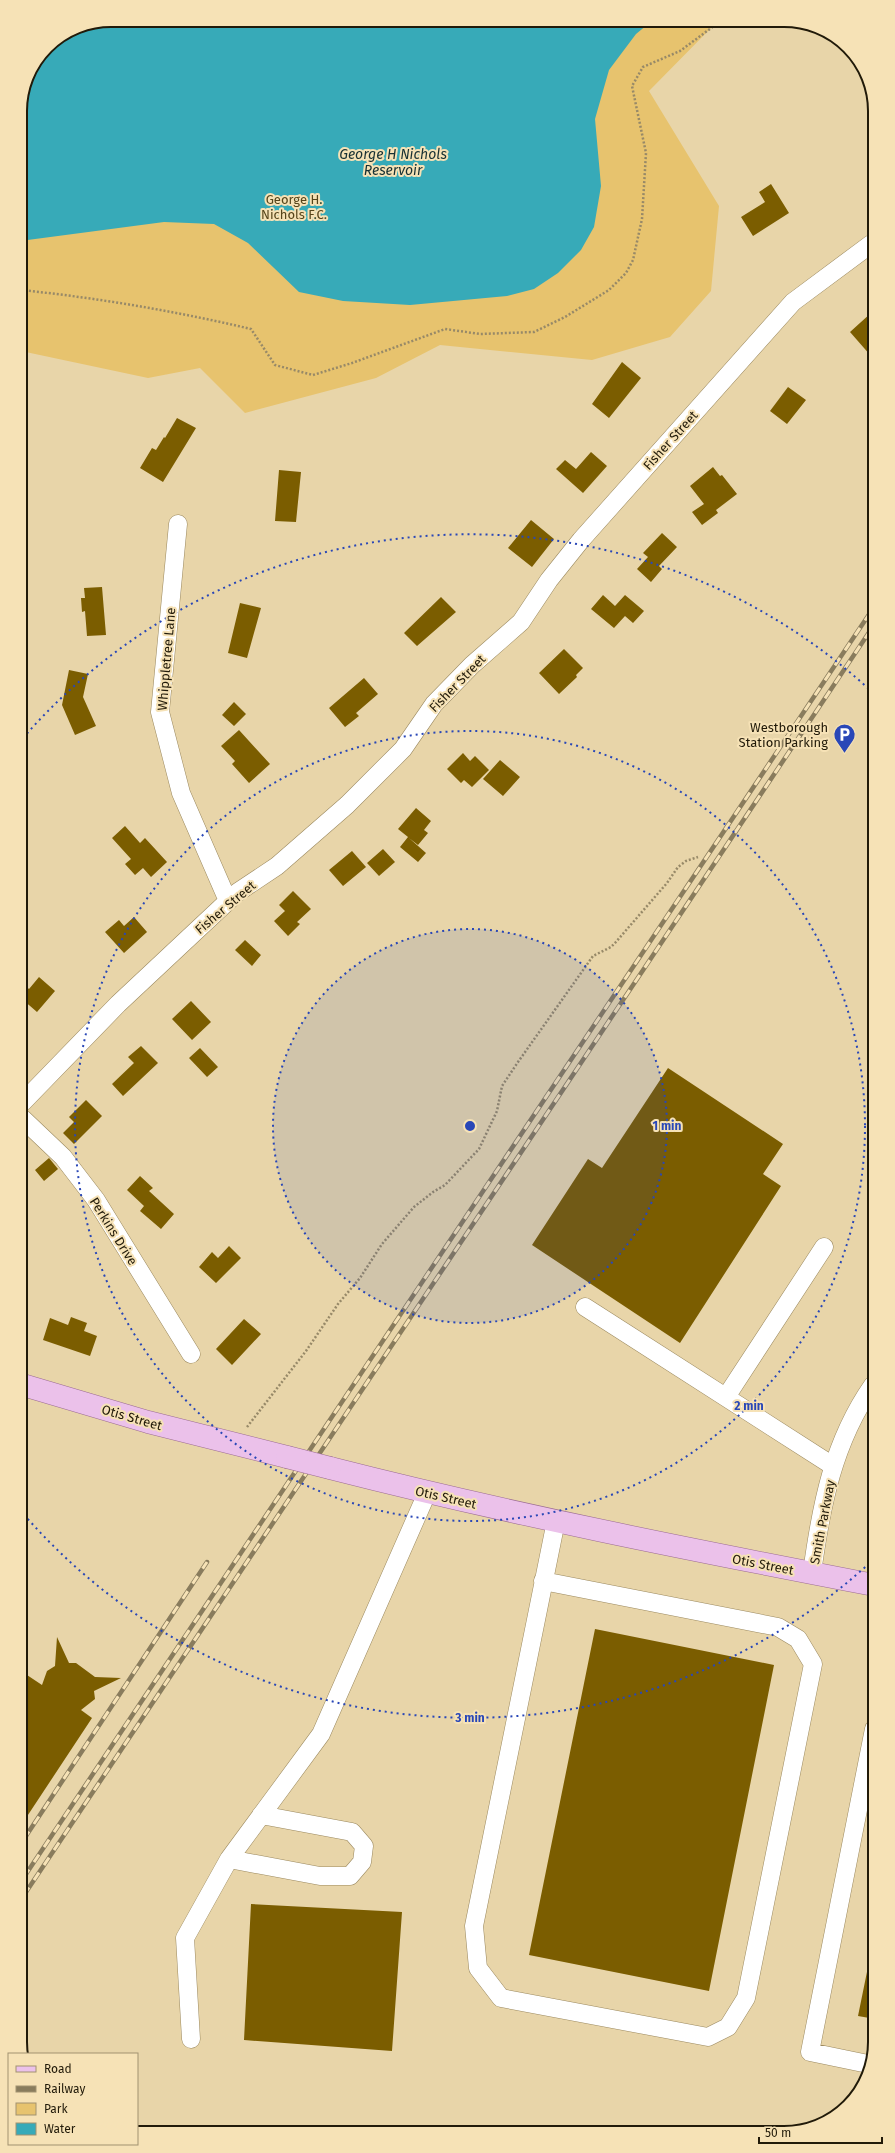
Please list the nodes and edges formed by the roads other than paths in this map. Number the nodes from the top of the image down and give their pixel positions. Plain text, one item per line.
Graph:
1 (868, 246) edge
2 (178, 524) dead end
3 (228, 901) junction
4 (27, 1097) edge
5 (27, 1124) edge
6 (824, 1247) dead end
7 (585, 1307) dead end
8 (191, 1354) dead end
9 (27, 1386) edge
10 (868, 1393) edge
11 (726, 1397) junction
12 (833, 1466) junction
13 (427, 1493) junction
14 (556, 1521) junction
15 (812, 1573) junction
16 (544, 1581) junction
17 (868, 1584) edge
18 (868, 1759) edge
19 (261, 1815) junction
20 (229, 1859) junction
21 (191, 2039) dead end
22 (865, 2063) edge

1 - 3 street, Fisher Street
2 - 3 street, Whippletree Lane
3 - 4 street, Fisher Street
5 - 8 street, Perkins Drive
6 - 11 street
7 - 11 street
9 - 13 main road, Otis Street, bridge
10 - 12 street, Smith Parkway
11 - 12 street
12 - 15 street, Smith Parkway
13 - 14 main road, Otis Street
13 - 19 street
14 - 15 main road, Otis Street
14 - 16 street
15 - 17 main road, Otis Street
16 - 16 street
18 - 22 street
19 - 20 street
19 - 20 street
20 - 21 street

